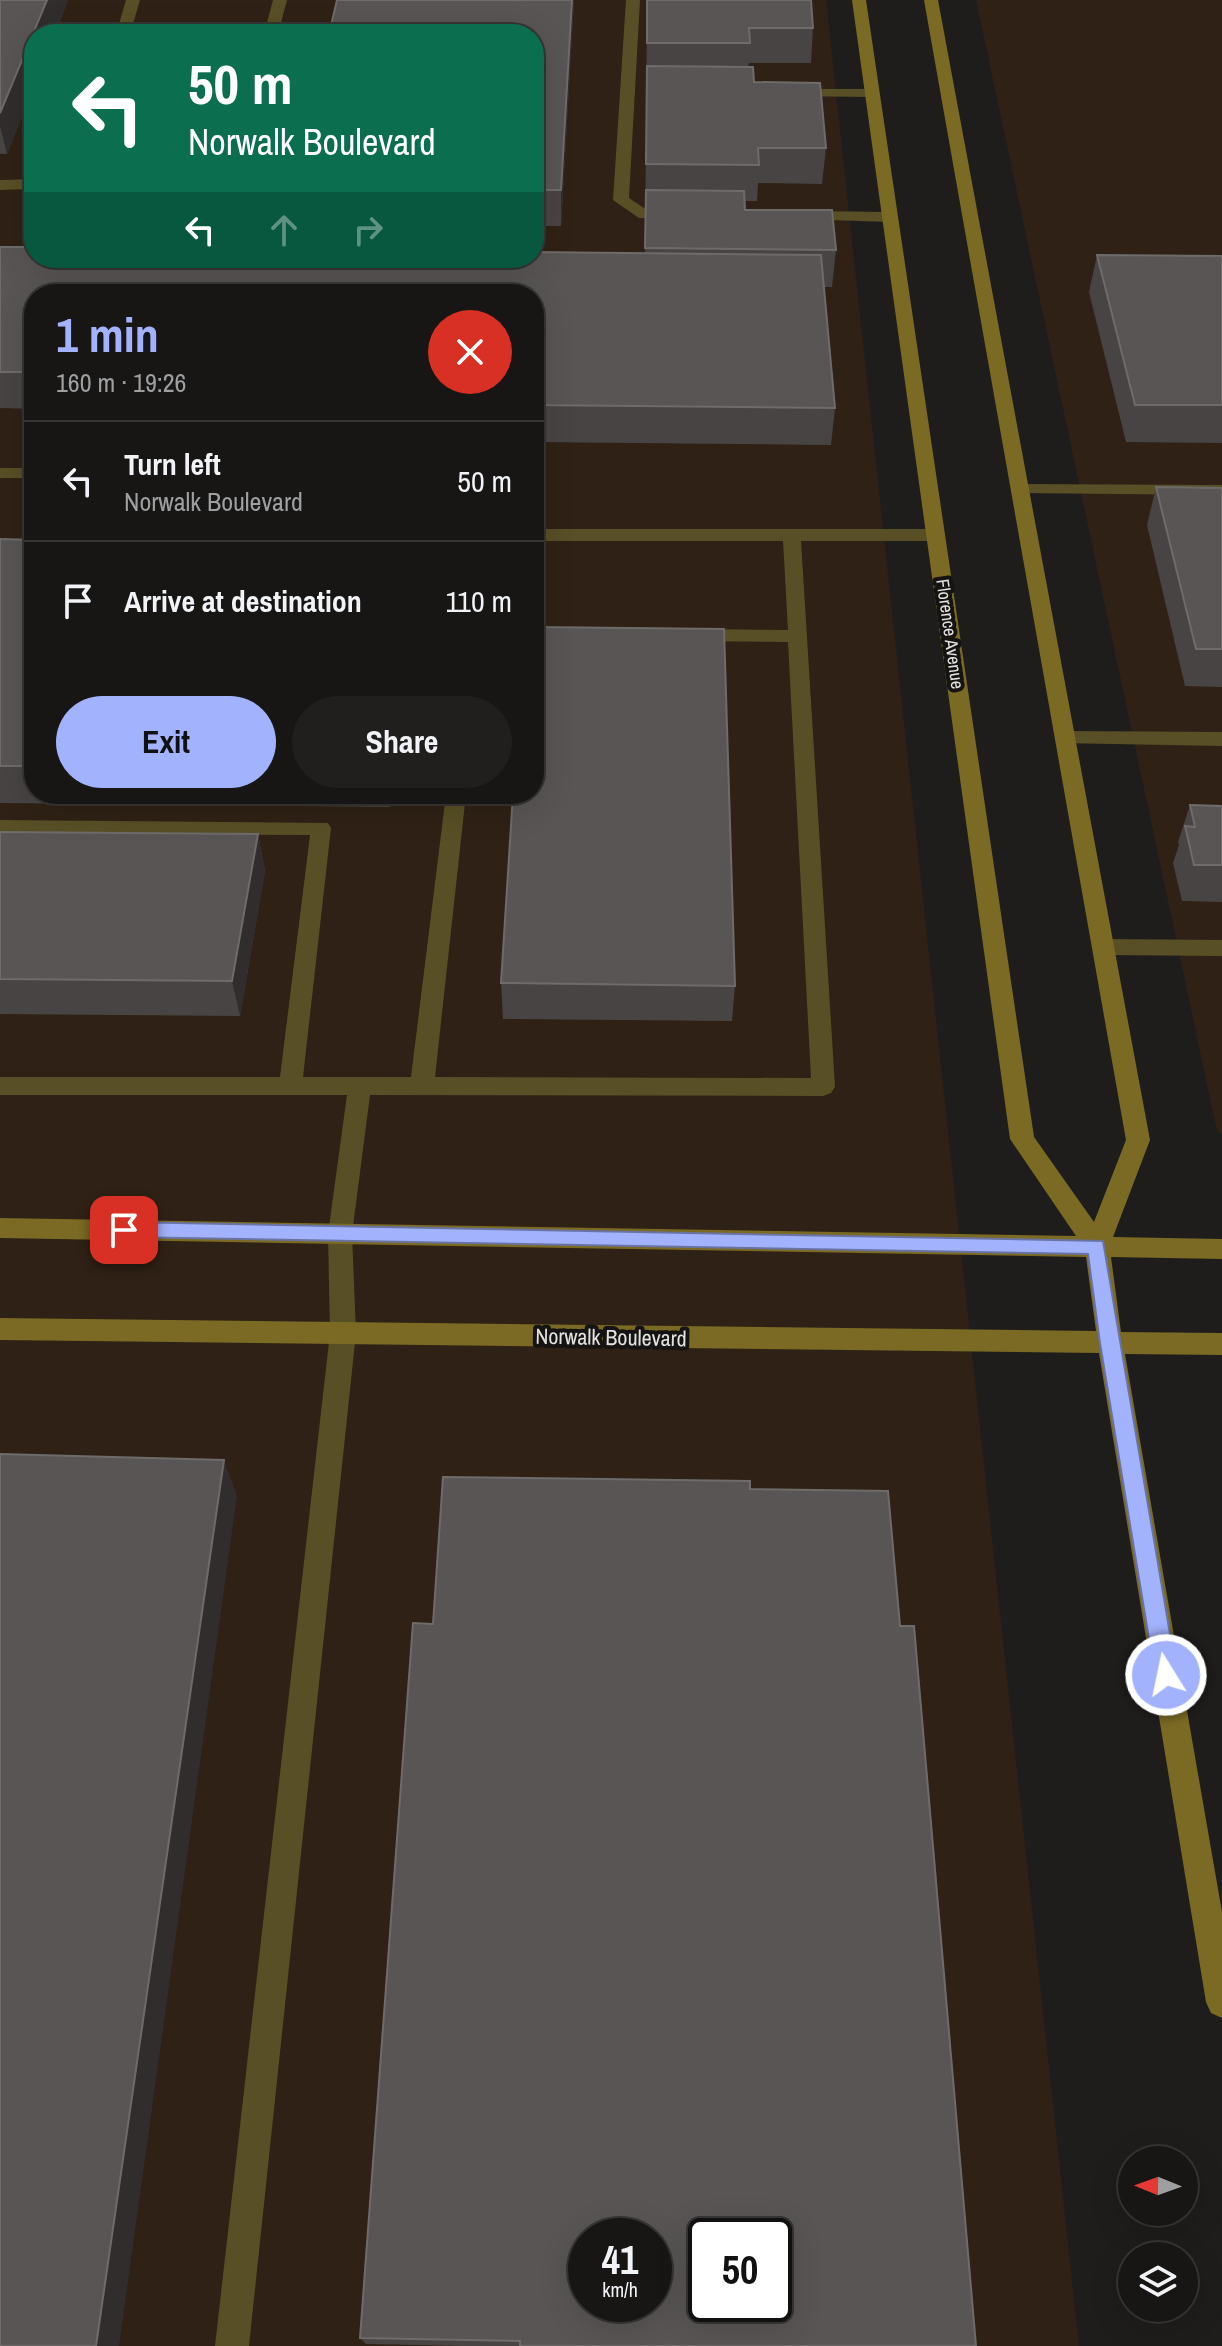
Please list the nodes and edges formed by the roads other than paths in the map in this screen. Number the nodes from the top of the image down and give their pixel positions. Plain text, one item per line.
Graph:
1 (133, 0) edge
2 (280, 0) edge
3 (633, 0) edge
4 (859, 0) edge
5 (931, 0) edge
6 (126, 24) edge
7 (274, 24) edge
8 (781, 93) edge
9 (872, 93) junction
10 (24, 184) edge
11 (0, 185) edge
12 (690, 216) edge
13 (783, 216) edge
14 (890, 217) junction
15 (0, 473) edge
16 (24, 473) edge
17 (1020, 489) junction
18 (1222, 490) edge
19 (544, 535) edge
20 (792, 535) junction
21 (936, 535) junction
22 (673, 635) edge
23 (797, 636) junction
24 (1065, 738) junction
25 (1222, 739) edge
26 (455, 804) edge
27 (0, 827) edge
28 (1103, 947) junction
29 (1222, 948) edge
30 (0, 1086) edge
31 (290, 1086) junction
32 (360, 1086) junction
33 (422, 1086) junction
34 (0, 1228) edge
35 (340, 1234) junction
36 (1097, 1246) junction
37 (1222, 1249) edge
38 (0, 1329) edge
39 (343, 1333) junction
40 (1110, 1343) junction
41 (1222, 1344) edge
42 (1222, 2002) edge
43 (232, 2346) edge

1 - 6 lane
2 - 7 lane
3 - 12 lane
4 - 9 main road, Florence Avenue
5 - 17 main road, Florence Avenue
8 - 9 lane
9 - 14 main road, Florence Avenue
10 - 11 lane
13 - 14 lane
14 - 21 main road, Florence Avenue
15 - 16 lane
17 - 18 lane
17 - 24 main road, Florence Avenue
19 - 20 lane
20 - 21 lane
20 - 23 lane
21 - 36 main road, Florence Avenue
22 - 23 lane
23 - 33 lane
24 - 25 lane
24 - 28 main road, Florence Avenue
26 - 33 lane
27 - 31 lane
28 - 29 lane
28 - 36 main road, Florence Avenue
30 - 31 lane
31 - 32 lane
32 - 33 lane
32 - 35 lane
34 - 35 main road
35 - 36 main road
35 - 39 lane
36 - 37 main road
36 - 40 main road, Florence Avenue
38 - 39 main road, Norwalk Boulevard
39 - 40 main road, Norwalk Boulevard
39 - 43 lane
40 - 41 main road, Norwalk Boulevard
40 - 42 main road, Florence Avenue

